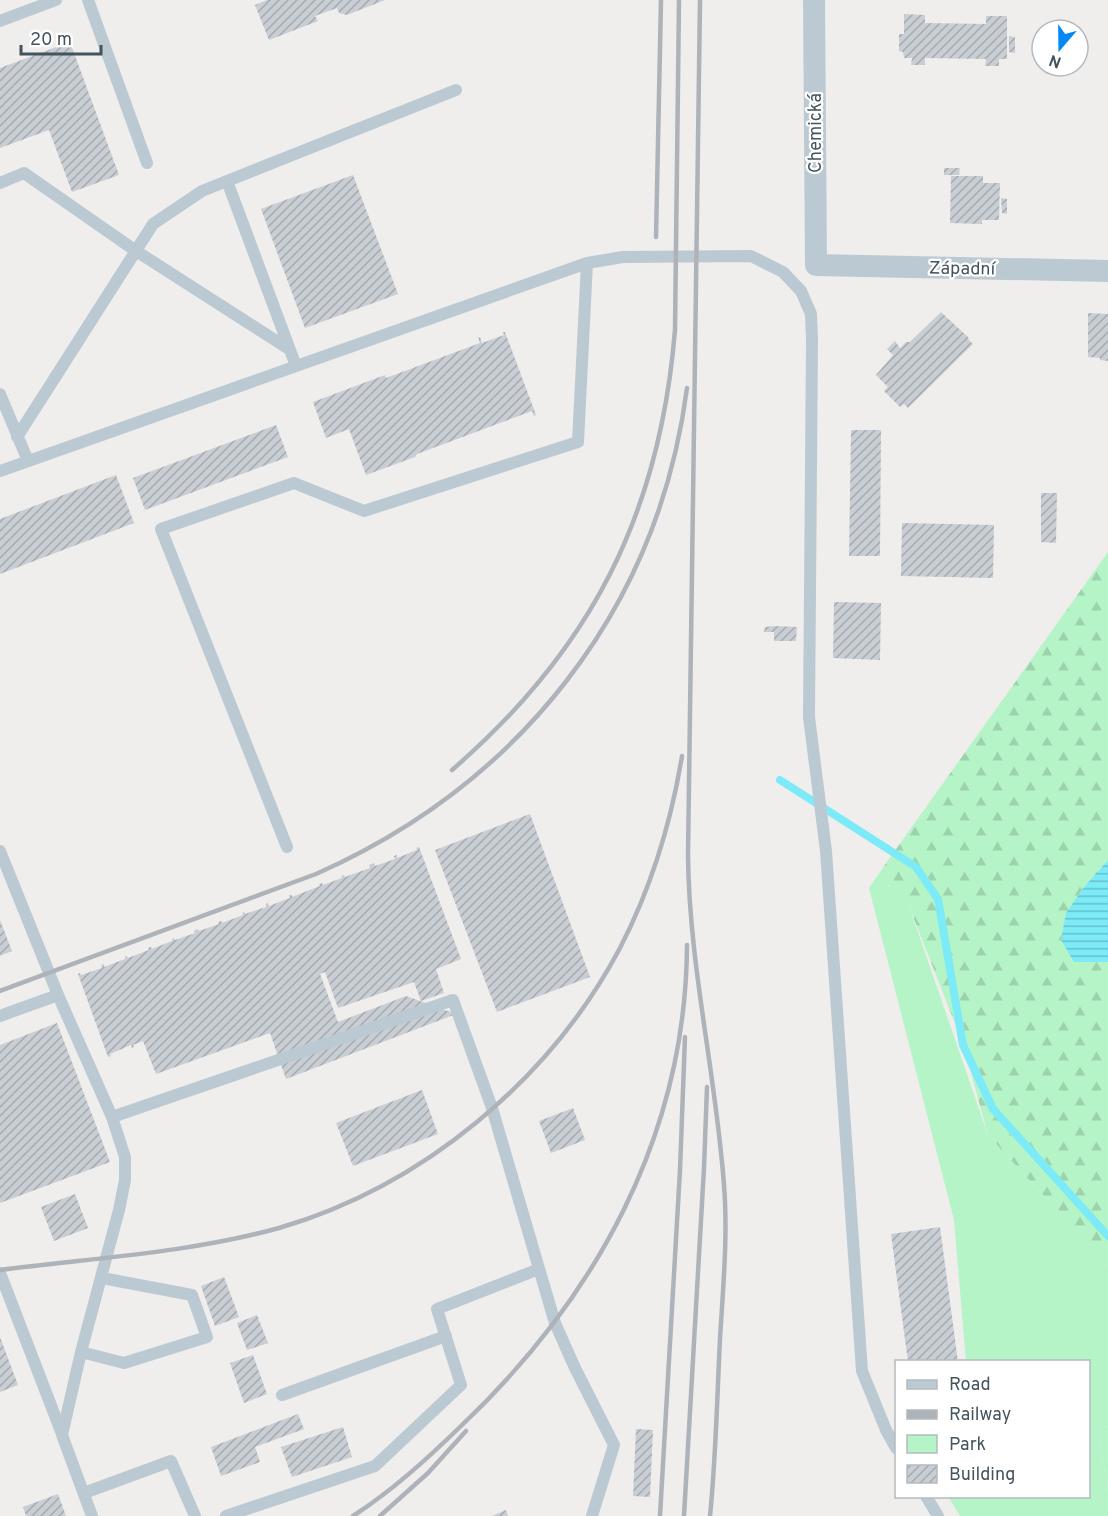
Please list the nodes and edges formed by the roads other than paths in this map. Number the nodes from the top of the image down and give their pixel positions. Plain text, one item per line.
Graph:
1 (56, 0) edge
2 (88, 0) edge
3 (814, 0) edge
4 (0, 21) edge
5 (456, 90) dead end
6 (147, 163) dead end
7 (227, 181) junction
8 (0, 183) edge
9 (136, 250) junction
10 (587, 263) junction
11 (816, 265) joint
12 (1108, 271) edge
13 (289, 349) junction
14 (296, 366) junction
15 (0, 394) edge
16 (17, 437) junction
17 (28, 461) junction
18 (0, 471) edge
19 (287, 846) dead end
20 (0, 851) edge
21 (58, 995) junction
22 (0, 1016) edge
23 (112, 1117) junction
24 (539, 1269) junction
25 (0, 1272) edge
26 (102, 1278) junction
27 (446, 1336) junction
28 (81, 1352) junction
29 (282, 1395) dead end
30 (62, 1435) junction
31 (895, 1445) edge
32 (84, 1493) junction
33 (927, 1498) edge
34 (92, 1516) edge
35 (195, 1516) edge
36 (226, 1516) edge
37 (592, 1516) edge
38 (938, 1516) edge

1 - 4 lane
2 - 6 lane
3 - 11 street, Chemická
5 - 7 lane
7 - 9 lane
7 - 13 lane
8 - 9 lane
9 - 13 lane
9 - 16 lane
10 - 14 lane
10 - 19 lane
10 - 31 lane
11 - 12 street, Západní
13 - 14 lane
14 - 17 lane
15 - 16 lane
16 - 17 lane
17 - 18 lane
20 - 21 lane
21 - 22 lane
21 - 23 lane
23 - 24 lane
23 - 26 lane
24 - 27 lane
24 - 37 lane
25 - 30 lane
26 - 28 lane
26 - 28 lane
27 - 29 lane
27 - 36 lane
28 - 30 lane
30 - 32 lane
32 - 34 lane
32 - 35 lane
33 - 38 lane

